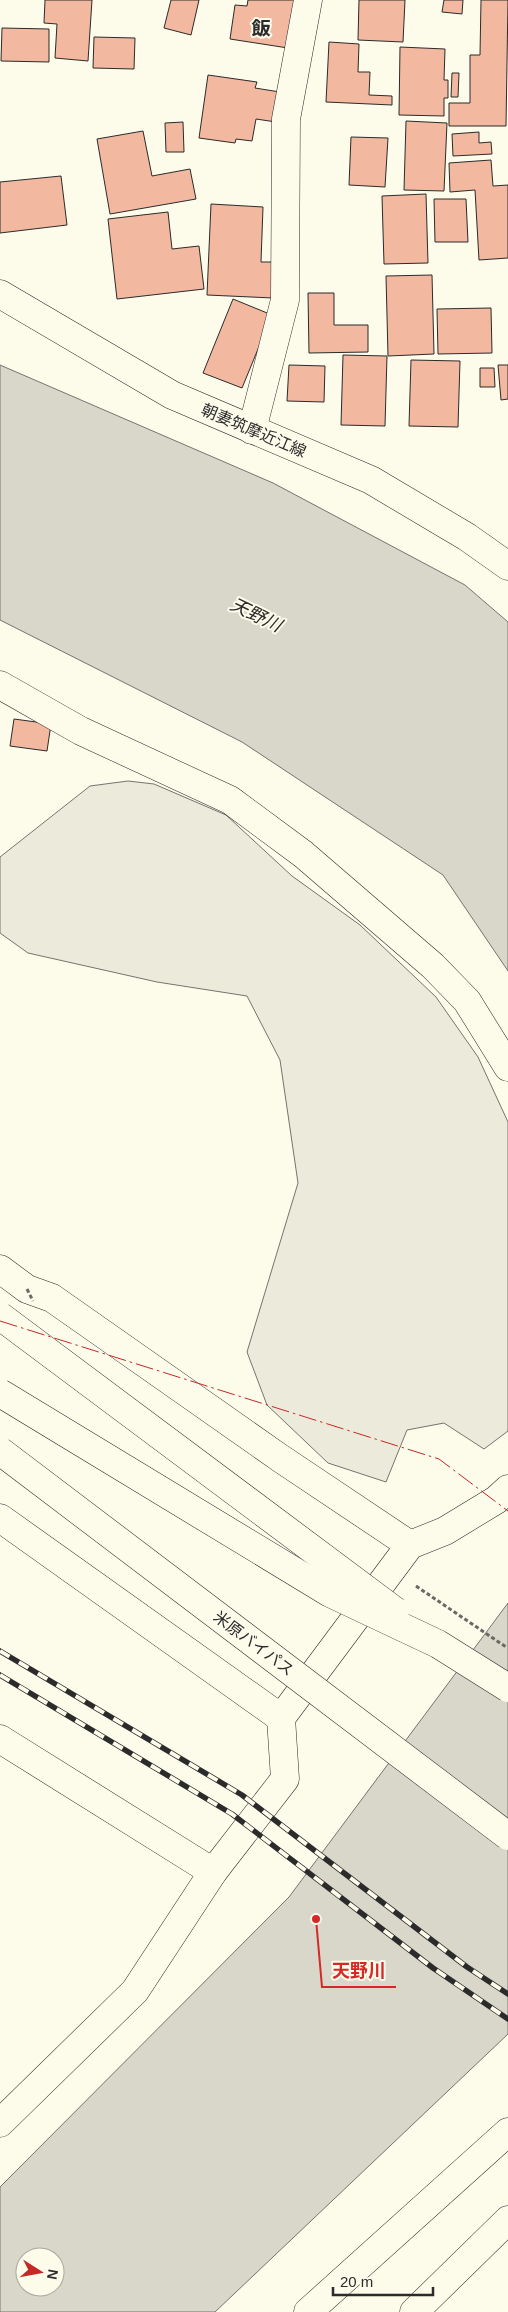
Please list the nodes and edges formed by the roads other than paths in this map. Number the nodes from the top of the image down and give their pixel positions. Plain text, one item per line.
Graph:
1 (308, 0) edge
2 (0, 294) edge
3 (252, 430) junction
4 (508, 566) edge
5 (0, 685) edge
6 (508, 1067) edge
7 (0, 1269) edge
8 (0, 1316) edge
9 (0, 1393) edge
10 (0, 1451) edge
11 (508, 1489) edge
12 (0, 1518) edge
13 (410, 1545) junction
14 (438, 1644) junction
15 (508, 1688) edge
16 (280, 1718) junction
17 (0, 1739) edge
18 (508, 1836) edge
19 (213, 1872) junction
20 (0, 2123) edge
21 (508, 2132) edge
22 (508, 2220) edge
23 (308, 2312) edge
24 (414, 2312) edge

1 - 3 main road
2 - 3 main road, 朝妻筑摩近江線
3 - 4 main road, 朝妻筑摩近江線
5 - 6 main road
7 - 13 main road
8 - 14 main road, bridge
9 - 14 main road, bridge
10 - 18 main road, 米原バイパス, bridge
11 - 13 main road
12 - 16 main road
13 - 16 main road
14 - 15 main road, bridge
16 - 19 main road
17 - 19 main road
19 - 20 main road
21 - 23 main road
22 - 24 main road

